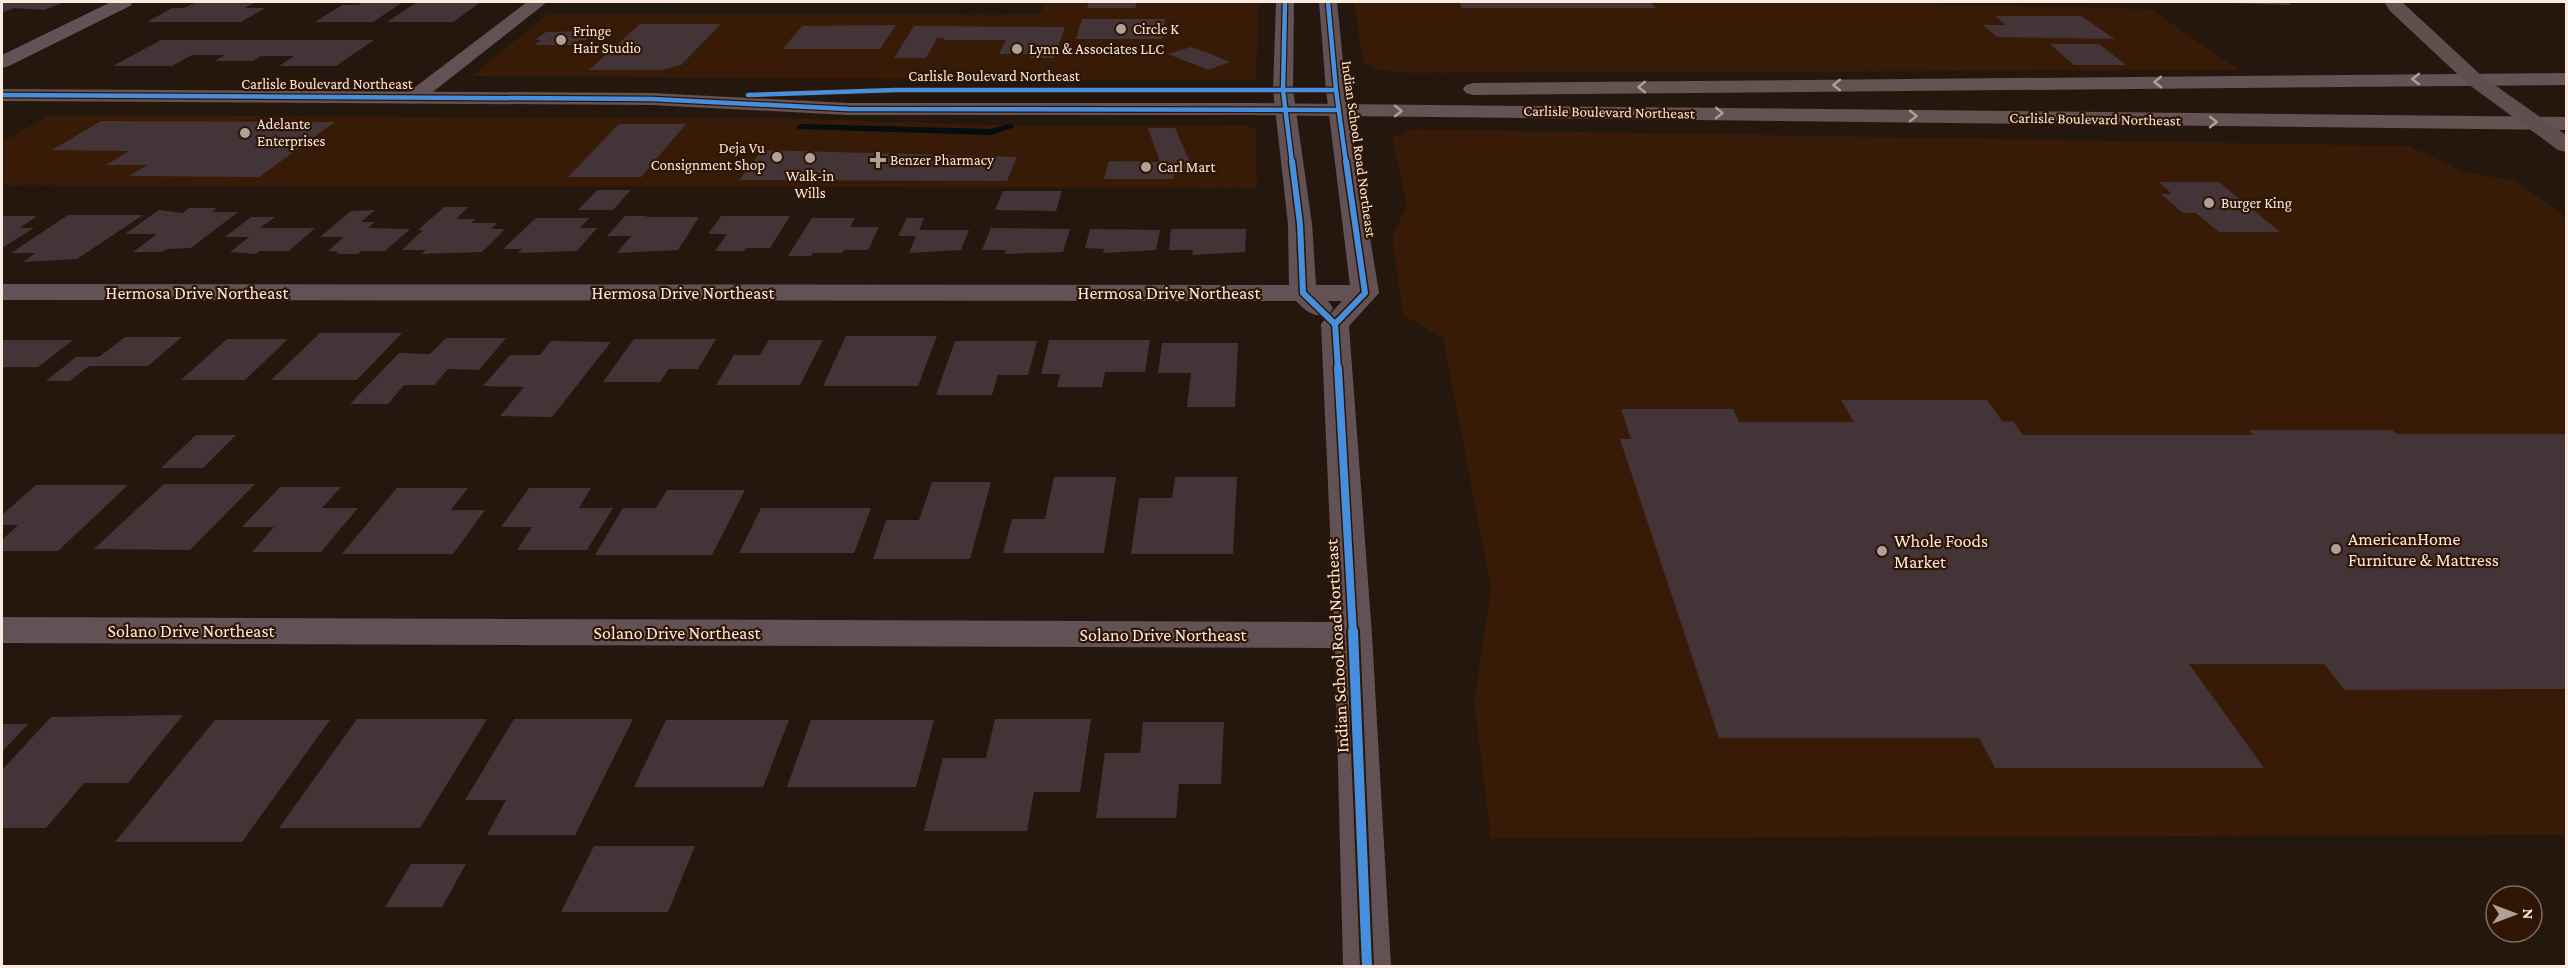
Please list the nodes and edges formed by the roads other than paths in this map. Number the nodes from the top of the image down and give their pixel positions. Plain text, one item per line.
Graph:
1 (124, 2) edge
2 (538, 2) edge
3 (1285, 2) edge
4 (1328, 2) edge
5 (2393, 2) edge
6 (2, 62) edge
7 (2566, 79) edge
8 (2475, 80) junction
9 (1450, 89) dead end
10 (1358, 90) dead end
11 (2, 95) edge
12 (413, 98) junction
13 (1284, 100) junction
14 (1337, 100) junction
15 (2566, 124) edge
16 (2538, 125) junction
17 (2566, 145) edge
18 (2, 292) edge
19 (1303, 293) junction
20 (1365, 293) junction
21 (1335, 324) junction
22 (2, 630) edge
23 (1353, 634) junction
24 (1367, 966) edge

1 - 6 street
2 - 12 street
3 - 13 street
4 - 14 street, Indian School Road Northeast
5 - 8 highway
7 - 8 main road, Carlisle Boulevard Northeast
8 -> 9 main road, Carlisle Boulevard Northeast
8 - 16 highway
10 - 14 main road, Carlisle Boulevard Northeast
11 - 12 main road, Carlisle Boulevard Northeast
12 - 13 main road, Carlisle Boulevard Northeast
13 - 14 main road, Carlisle Boulevard Northeast
13 - 19 street
14 -> 16 main road, Carlisle Boulevard Northeast
14 - 20 street, Indian School Road Northeast
15 - 16 main road, Carlisle Boulevard Northeast
16 - 17 highway
18 - 19 street, Hermosa Drive Northeast
19 - 20 street, Hermosa Drive Northeast
19 - 21 street
20 - 21 street
21 - 23 street, Indian School Road Northeast
22 - 23 street, Solano Drive Northeast
23 - 24 street, Indian School Road Northeast

